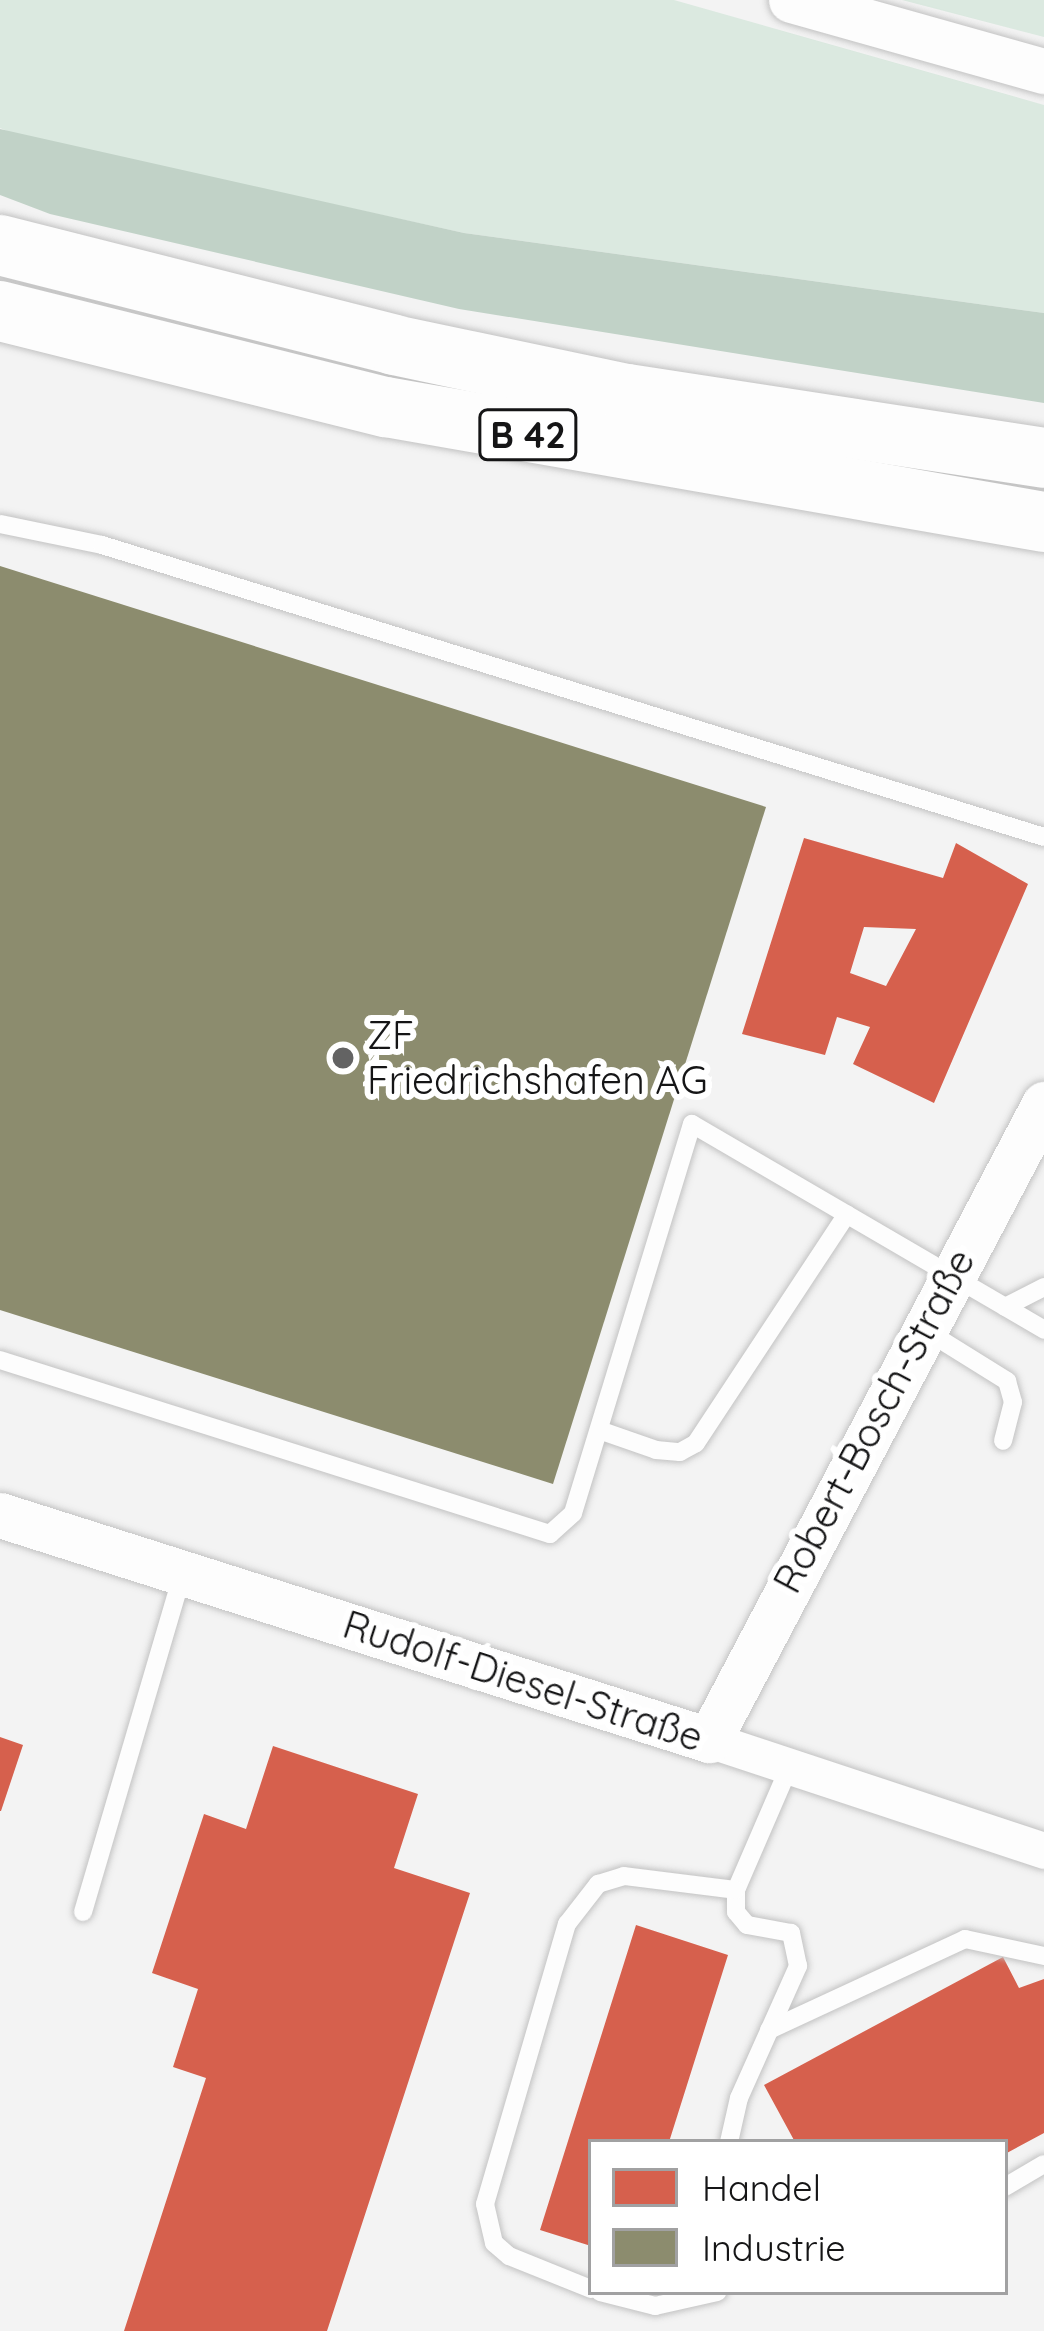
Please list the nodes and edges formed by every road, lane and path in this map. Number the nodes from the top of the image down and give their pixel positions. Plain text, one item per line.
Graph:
1 (791, 0) edge
2 (1044, 71) edge
3 (13, 244) edge
4 (6, 314) edge
5 (1044, 458) edge
6 (1044, 522) edge
7 (0, 524) edge
8 (1044, 837) edge
9 (1044, 1104) edge
10 (847, 1214) junction
11 (950, 1274) junction
12 (1044, 1287) edge
13 (1005, 1307) junction
14 (920, 1328) junction
15 (1044, 1330) edge
16 (0, 1360) edge
17 (598, 1430) junction
18 (1003, 1441) dead end
19 (0, 1515) edge
20 (183, 1573) junction
21 (709, 1740) junction
22 (790, 1765) junction
23 (1044, 1851) edge
24 (736, 1890) junction
25 (83, 1912) dead end
26 (1044, 1956) edge
27 (770, 2030) junction
28 (731, 2139) edge
29 (1044, 2164) edge
30 (1008, 2185) edge
31 (588, 2288) edge
32 (612, 2295) edge
33 (704, 2295) edge

1 - 2 street
3 - 5 highway, B 42
4 - 6 highway, B 42
7 - 8 lane
9 - 11 street, Robert-Bosch-Straße
10 - 11 lane
10 - 17 lane
10 - 17 lane
11 - 13 lane
11 - 14 street, Robert-Bosch-Straße
12 - 13 lane
13 - 15 lane
14 - 18 lane
14 - 21 street, Robert-Bosch-Straße
16 - 17 lane
19 - 20 street, Rudolf-Diesel-Straße
20 - 21 street, Rudolf-Diesel-Straße
20 - 25 lane
21 - 22 street, Rudolf-Diesel-Straße
22 - 23 street, Rudolf-Diesel-Straße
22 - 24 lane
24 - 27 lane
24 - 31 lane
26 - 27 lane
27 - 28 lane
29 - 30 lane
32 - 33 lane

